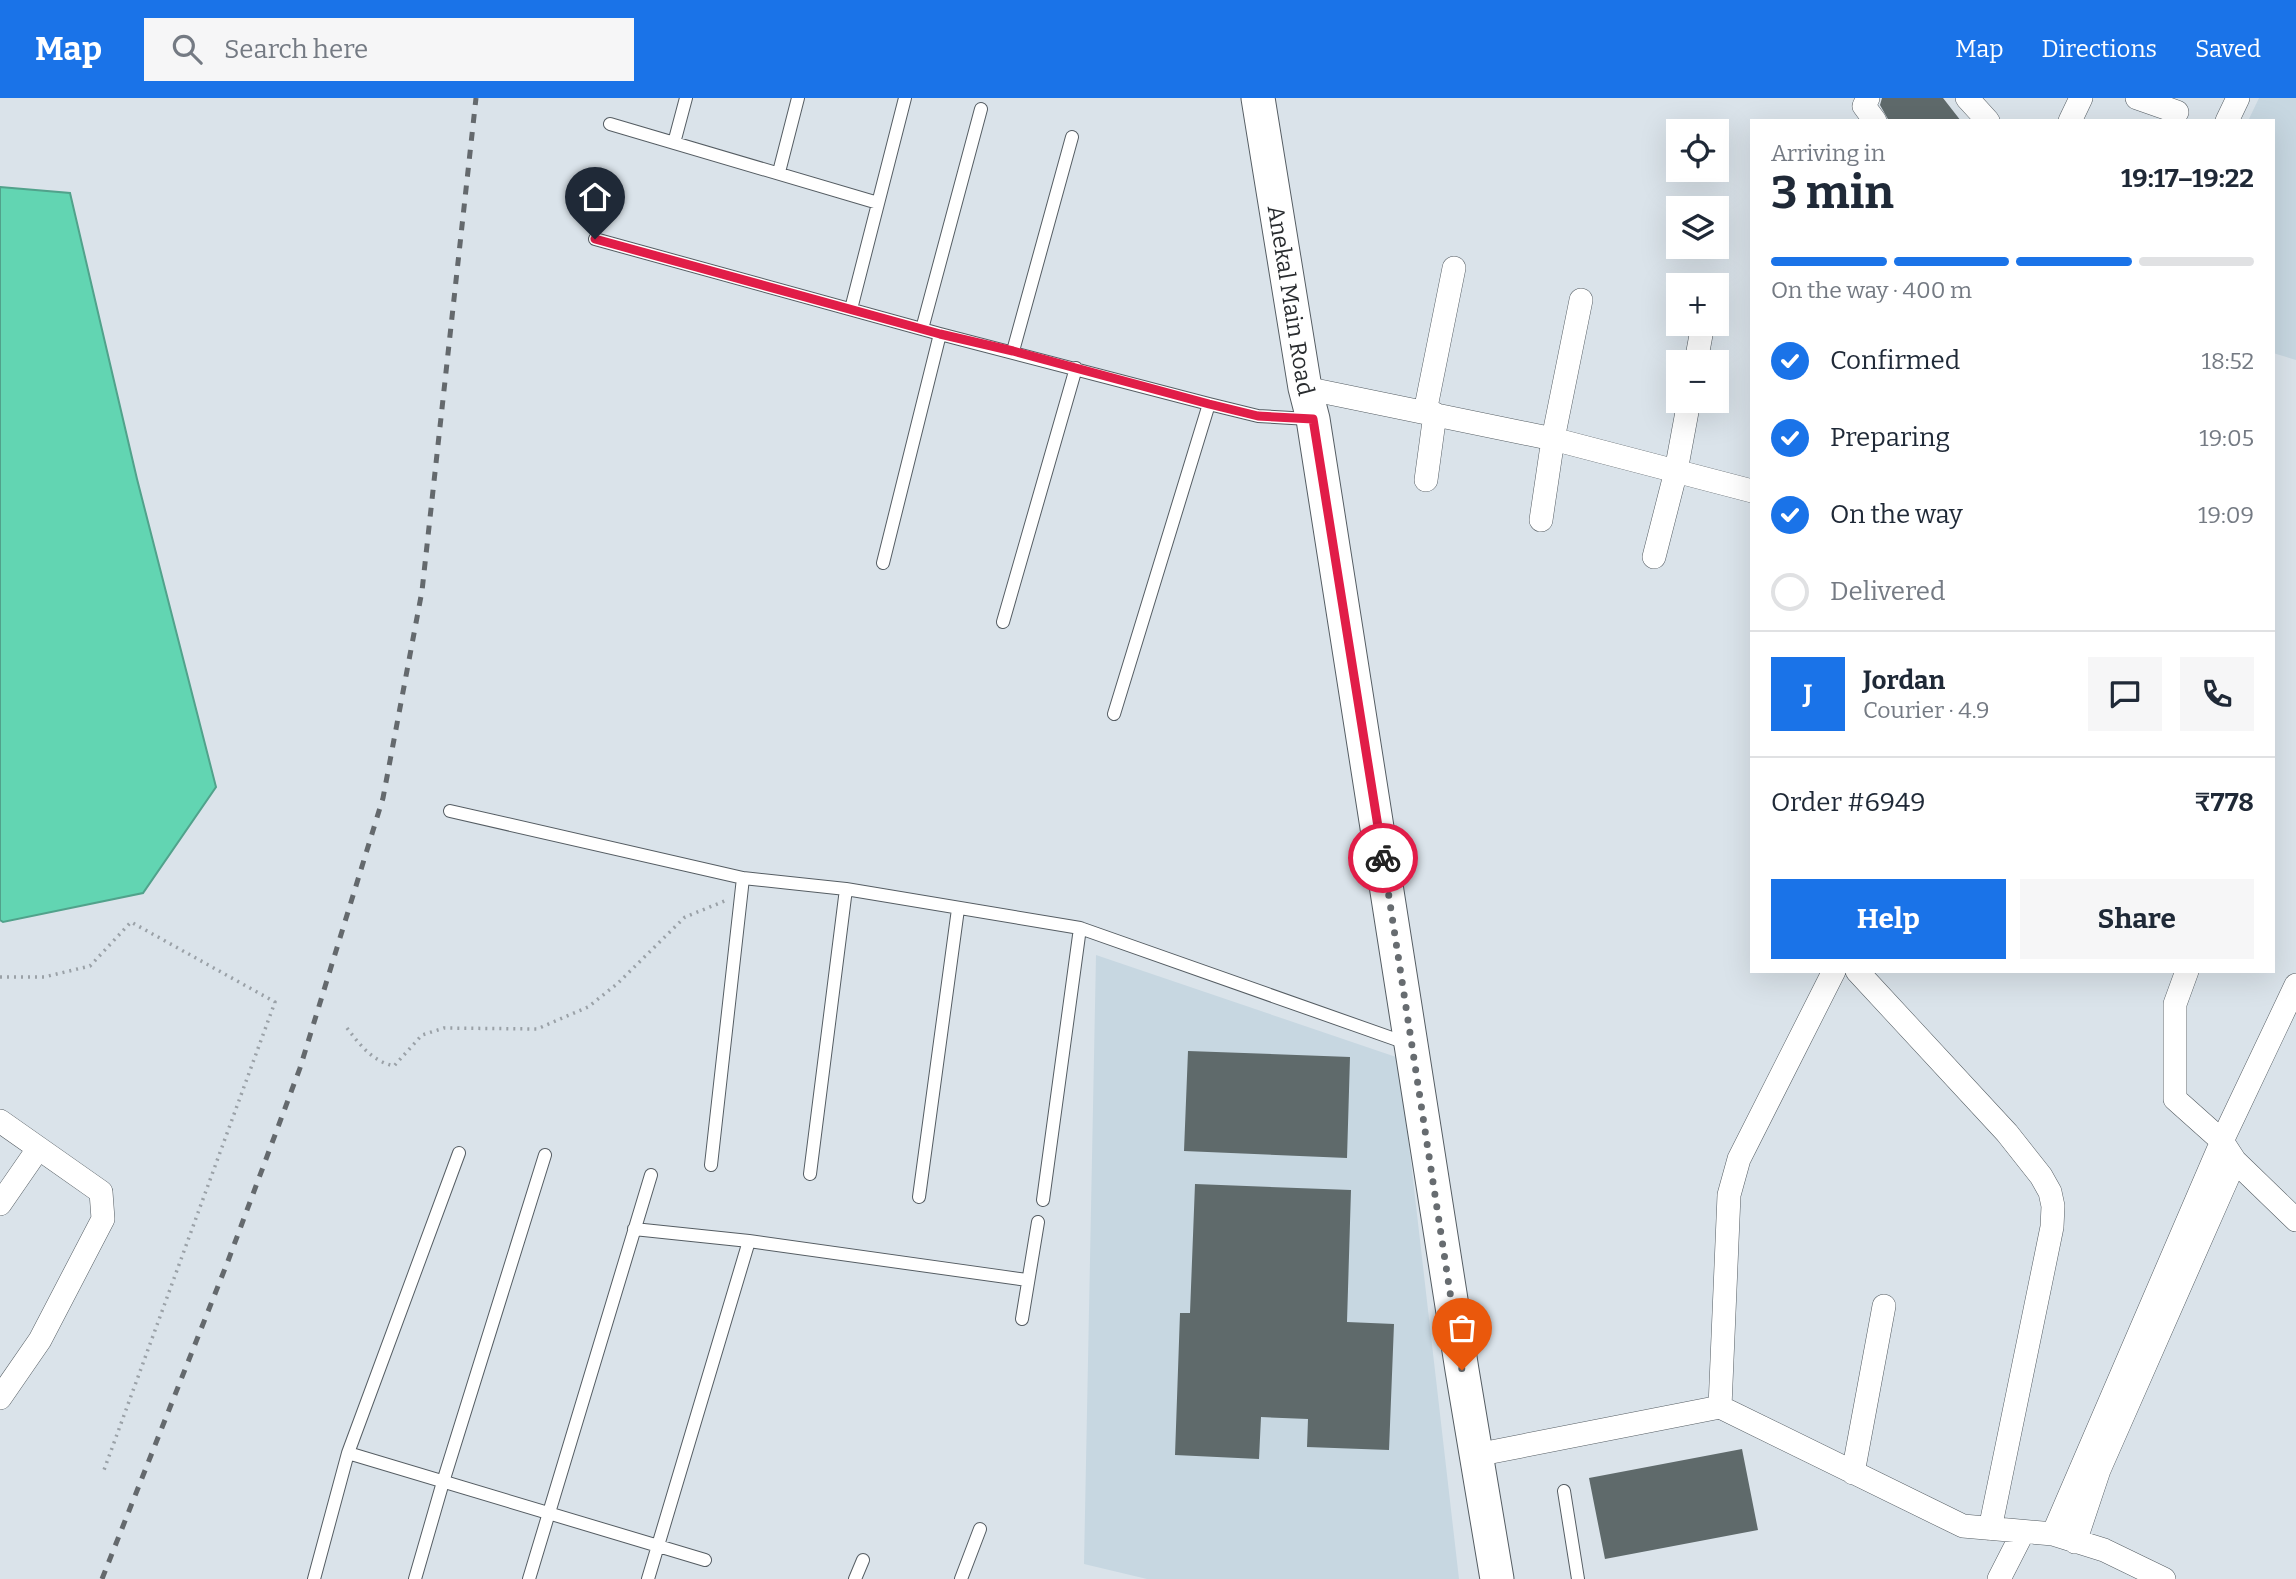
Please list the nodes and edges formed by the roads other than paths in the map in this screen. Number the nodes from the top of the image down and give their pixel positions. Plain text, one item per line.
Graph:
1 (686, 98) edge
2 (798, 98) edge
3 (905, 98) edge
4 (1258, 98) edge
5 (1868, 98) edge
6 (1967, 98) edge
7 (2081, 98) edge
8 (2137, 98) edge
9 (2238, 98) edge
10 (981, 109) dead end
11 (2177, 110) edge
12 (1874, 119) edge
13 (1986, 119) edge
14 (2071, 119) edge
15 (2228, 119) edge
16 (610, 124) dead end
17 (1072, 137) dead end
18 (674, 143) junction
19 (779, 172) junction
20 (878, 203) junction
21 (595, 239) dead end
22 (1454, 268) dead end
23 (1581, 300) dead end
24 (851, 309) junction
25 (922, 329) junction
26 (940, 334) junction
27 (1013, 351) junction
28 (1076, 368) junction
29 (1209, 404) junction
30 (1309, 404) junction
31 (1430, 413) junction
32 (1687, 413) edge
33 (1553, 439) junction
34 (1676, 471) junction
35 (1426, 480) dead end
36 (1750, 490) edge
37 (1541, 520) dead end
38 (1654, 557) dead end
39 (883, 563) dead end
40 (1003, 622) dead end
41 (1114, 714) dead end
42 (450, 811) dead end
43 (743, 878) junction
44 (846, 889) junction
45 (958, 909) junction
46 (1080, 928) junction
47 (1833, 973) edge
48 (1859, 973) edge
49 (2186, 973) edge
50 (2296, 985) edge
51 (1413, 1046) junction
52 (0, 1121) edge
53 (2222, 1141) junction
54 (38, 1149) junction
55 (459, 1153) dead end
56 (545, 1155) dead end
57 (2235, 1161) junction
58 (711, 1165) dead end
59 (810, 1174) dead end
60 (651, 1175) dead end
61 (919, 1197) dead end
62 (1043, 1200) dead end
63 (0, 1204) edge
64 (2296, 1219) edge
65 (1038, 1222) dead end
66 (634, 1229) junction
67 (748, 1241) junction
68 (1027, 1280) junction
69 (1884, 1306) dead end
70 (1022, 1319) dead end
71 (0, 1398) edge
72 (1720, 1407) junction
73 (348, 1453) junction
74 (1476, 1455) junction
75 (1853, 1474) junction
76 (443, 1482) junction
77 (1564, 1491) dead end
78 (549, 1514) junction
79 (980, 1529) dead end
80 (1990, 1529) junction
81 (2023, 1532) junction
82 (2053, 1534) junction
83 (2075, 1542) junction
84 (658, 1545) junction
85 (705, 1560) dead end
86 (863, 1560) dead end
87 (314, 1579) edge
88 (415, 1579) edge
89 (529, 1579) edge
90 (648, 1579) edge
91 (855, 1579) edge
92 (961, 1579) edge
93 (1497, 1579) edge
94 (1578, 1579) edge
95 (1999, 1579) edge
96 (2164, 1579) edge

1 - 18 lane
2 - 19 lane
3 - 20 lane
4 - 30 main road, Anekal Main Road
5 - 12 street
6 - 13 street
7 - 14 street
8 - 11 street
9 - 15 street
10 - 25 lane
16 - 18 lane
17 - 27 lane
18 - 19 lane
19 - 20 lane
20 - 24 lane
21 - 24 lane
22 - 31 street
23 - 33 street
24 - 25 lane
25 - 26 lane
26 - 27 lane
26 - 39 lane
27 - 28 lane
28 - 29 lane
28 - 40 lane
29 - 30 lane
29 - 41 lane
30 - 31 street
30 - 51 main road, Anekal Main Road
31 - 33 street
31 - 35 street
32 - 34 street
33 - 34 street
33 - 37 street
34 - 36 street
34 - 38 street
42 - 43 lane
43 - 44 lane
43 - 58 lane
44 - 45 lane
44 - 59 lane
45 - 46 lane
45 - 61 lane
46 - 51 lane
46 - 62 lane
47 - 72 street
48 - 80 street
49 - 53 street
50 - 53 street
51 - 74 main road, Anekal Main Road
52 - 54 street
53 - 57 street
53 - 82 street
54 - 63 street
54 - 71 street
55 - 73 lane
56 - 76 lane
57 - 64 street
57 - 83 street
60 - 66 lane
65 - 68 lane
66 - 67 lane
66 - 78 lane
67 - 68 lane
67 - 84 lane
68 - 70 lane
69 - 75 street
72 - 74 street
72 - 75 street
73 - 76 lane
73 - 87 lane
74 - 93 main road, Anekal Main Road
75 - 80 street
76 - 78 lane
76 - 88 lane
77 - 94 lane
78 - 84 lane
78 - 89 lane
79 - 92 lane
80 - 81 street
81 - 82 street
81 - 95 street
82 - 83 street
83 - 96 street
84 - 85 lane
84 - 90 lane
86 - 91 lane

